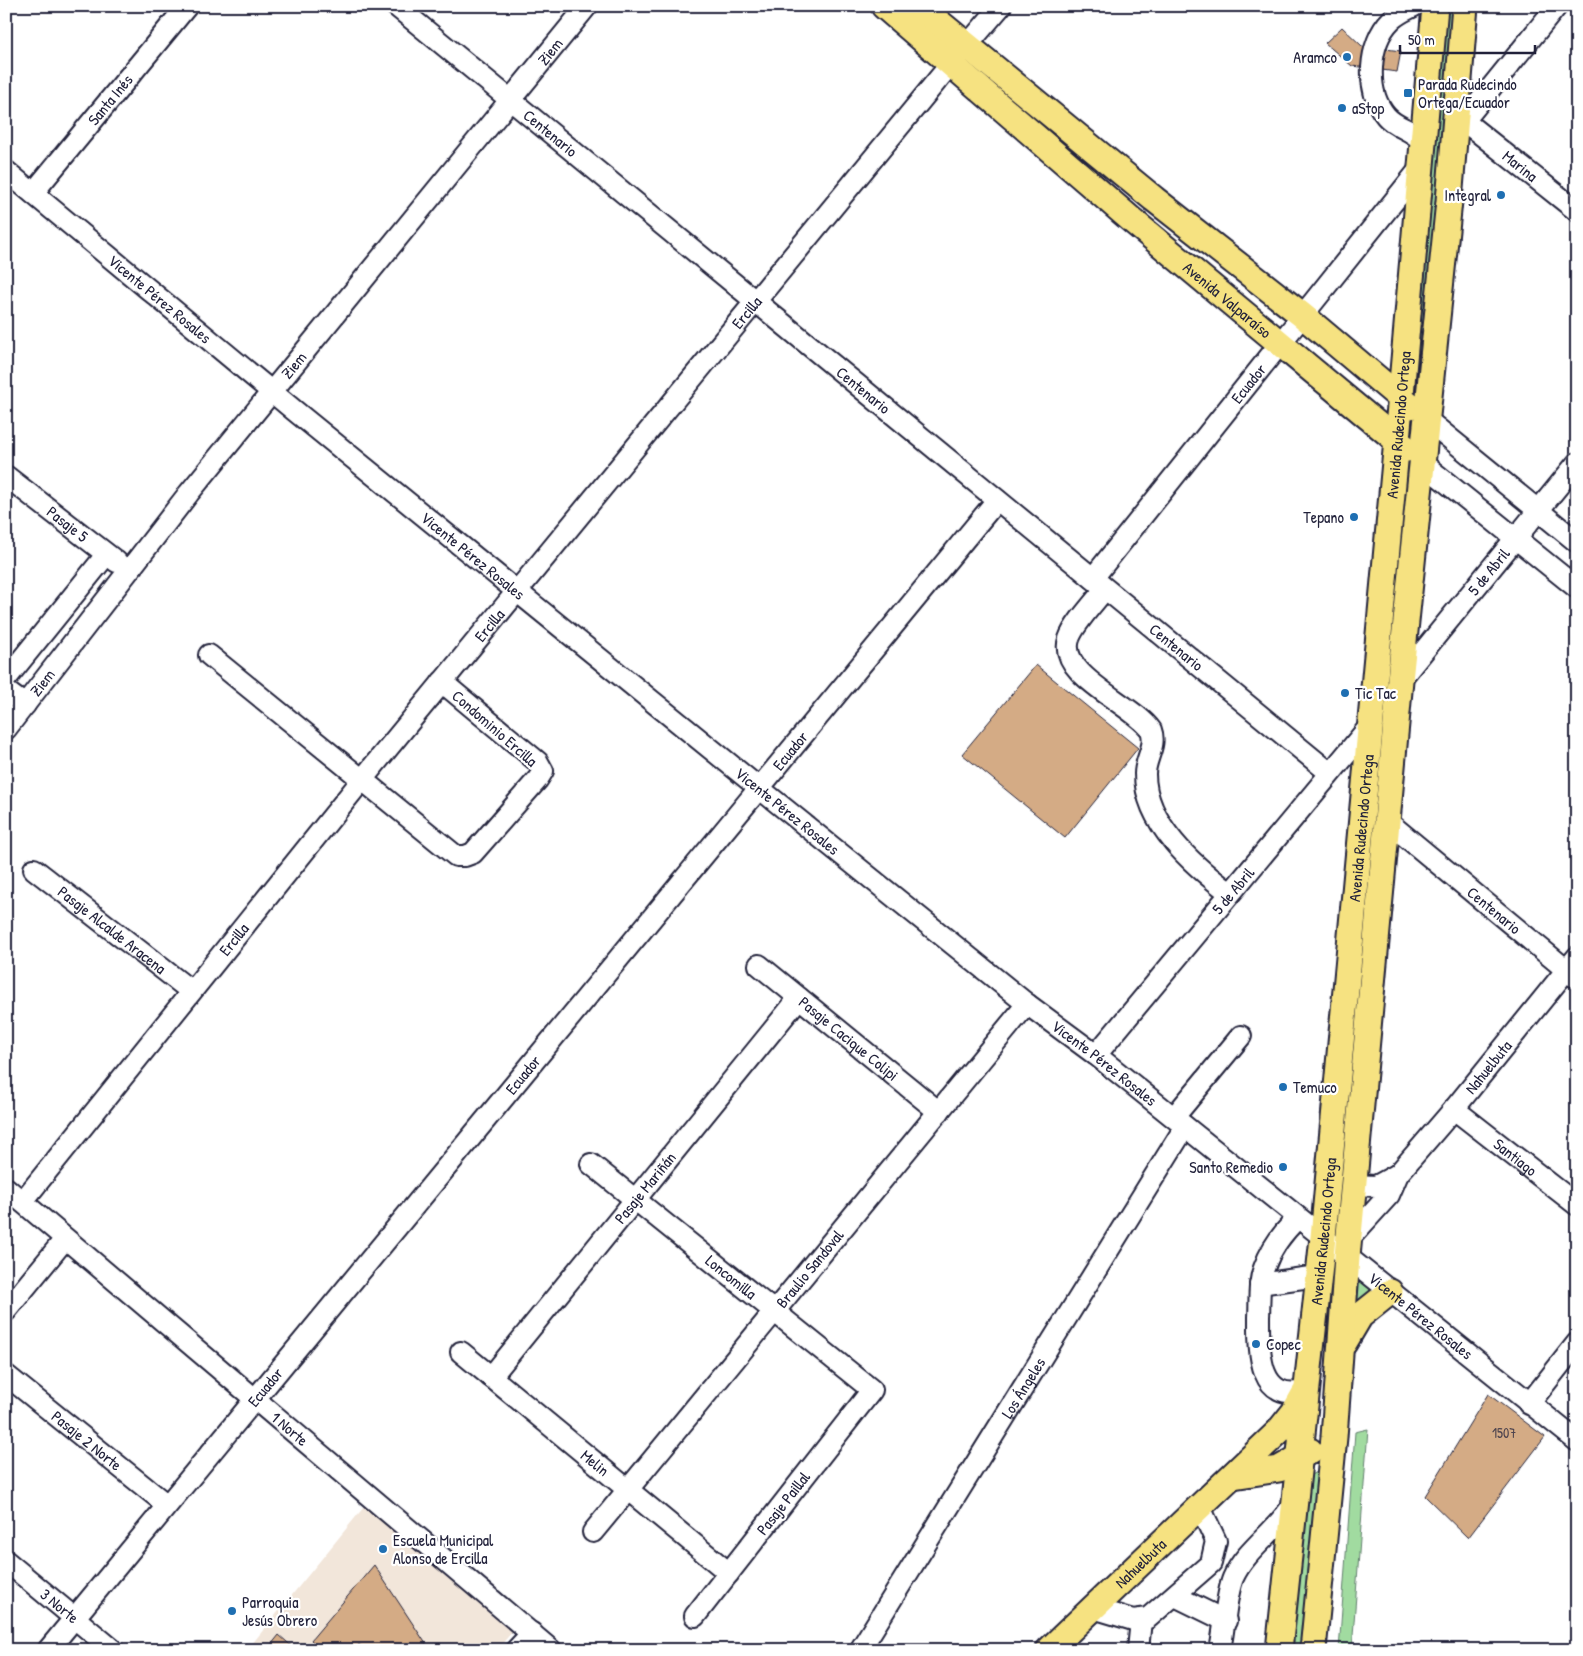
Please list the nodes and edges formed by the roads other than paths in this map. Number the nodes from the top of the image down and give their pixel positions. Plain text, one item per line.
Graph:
1 (187, 6) edge
2 (396, 6) edge
3 (588, 6) edge
4 (884, 6) edge
5 (919, 6) edge
6 (1000, 6) edge
7 (1414, 6) edge
8 (1435, 6) edge
9 (1465, 6) edge
10 (1557, 6) edge
11 (959, 54) junction
12 (510, 100) junction
13 (1462, 116) junction
14 (1423, 154) junction
15 (6, 171) edge
16 (34, 193) junction
17 (1577, 211) edge
18 (755, 301) junction
19 (1302, 315) junction
20 (1280, 343) junction
21 (271, 391) junction
22 (1401, 398) junction
23 (1426, 419) junction
24 (1397, 440) junction
25 (1421, 462) junction
26 (1577, 463) edge
27 (6, 476) edge
28 (997, 500) junction
29 (1538, 509) junction
30 (1514, 538) junction
31 (1577, 542) edge
32 (106, 555) junction
33 (129, 570) junction
34 (1099, 584) junction
35 (1577, 588) edge
36 (517, 590) junction
37 (209, 655) dead end
38 (6, 679) edge
39 (1400, 680) junction
40 (442, 682) junction
41 (6, 691) edge
42 (24, 705) junction
43 (1369, 727) junction
44 (6, 729) edge
45 (1330, 774) junction
46 (361, 781) junction
47 (759, 788) junction
48 (1388, 822) junction
49 (34, 869) dead end
50 (1230, 893) junction
51 (758, 965) dead end
52 (1573, 968) edge
53 (191, 991) junction
54 (799, 998) junction
55 (1027, 1004) junction
56 (1241, 1036) dead end
57 (1096, 1055) junction
58 (1454, 1110) junction
59 (938, 1112) junction
60 (1180, 1122) junction
61 (591, 1164) dead end
62 (1398, 1174) junction
63 (1355, 1185) junction
64 (6, 1188) edge
65 (635, 1199) junction
66 (23, 1201) junction
67 (1577, 1205) edge
68 (1298, 1218) junction
69 (1322, 1237) junction
70 (65, 1239) junction
71 (1349, 1248) junction
72 (1318, 1276) junction
73 (1260, 1284) junction
74 (1390, 1292) junction
75 (6, 1311) edge
76 (774, 1312) junction
77 (1577, 1343) edge
78 (461, 1352) dead end
79 (1340, 1352) junction
80 (6, 1375) edge
81 (491, 1377) junction
82 (872, 1390) joint
83 (1306, 1390) junction
84 (254, 1399) junction
85 (1529, 1404) junction
86 (1334, 1437) junction
87 (1577, 1441) edge
88 (1299, 1457) junction
89 (1233, 1476) junction
90 (628, 1490) junction
91 (1295, 1502) junction
92 (167, 1505) junction
93 (1200, 1507) junction
94 (593, 1532) dead end
95 (6, 1561) edge
96 (729, 1574) junction
97 (1175, 1596) junction
98 (1093, 1608) junction
99 (695, 1616) dead end
100 (75, 1618) junction
101 (1142, 1620) junction
102 (1226, 1621) junction
103 (532, 1633) junction
104 (48, 1650) edge
105 (113, 1650) edge
106 (516, 1650) edge
107 (551, 1650) edge
108 (860, 1650) edge
109 (1049, 1650) edge
110 (1138, 1650) edge
111 (1223, 1650) edge
112 (1279, 1650) edge
113 (1313, 1650) edge

1 - 16 street, Santa Inés
2 - 12 street, Centenario
3 - 12 street, Ziem
4 - 11 main road, Avenida Valparaíso
5 - 11 main road, Avenida Valparaíso
6 - 11 street, Ercilla
7 - 14 street
8 - 14 main road, Avenida Rudecindo Ortega
9 - 13 main road, Avenida Rudecindo Ortega
10 - 13 street
11 - 18 street, Ercilla
11 - 19 main road, Avenida Valparaíso
11 - 20 main road, Avenida Valparaíso
12 - 18 street, Centenario
12 - 21 street, Ziem
13 - 17 street, Marina
13 - 23 main road, Avenida Rudecindo Ortega
14 - 19 street, Ecuador
14 - 22 main road, Avenida Rudecindo Ortega
15 - 16 street, Vicente Pérez Rosales
16 - 21 street, Vicente Pérez Rosales
18 - 28 street, Centenario
18 - 36 street, Ercilla
19 - 20 street, Ecuador
19 - 22 main road, Avenida Valparaíso
20 - 24 main road, Avenida Valparaíso
20 - 34 street, Ecuador
21 - 33 street, Ziem
21 - 36 street, Vicente Pérez Rosales
22 - 23 main road, Avenida Valparaíso
22 - 24 main road, Avenida Rudecindo Ortega
23 - 25 main road, Avenida Rudecindo Ortega
23 - 29 street, Avenida Valparaíso
24 - 25 main road, Avenida Valparaíso
24 - 43 main road, Avenida Rudecindo Ortega
25 - 30 street, Avenida Valparaíso
25 - 39 main road, Avenida Rudecindo Ortega
26 - 29 street, 5 de Abril
27 - 32 street, Pasaje 5
28 - 34 street, Centenario
28 - 47 street, Ecuador
29 - 30 street, 5 de Abril
29 - 31 street, Avenida Valparaíso
30 - 35 street, Avenida Valparaíso
30 - 39 street, 5 de Abril
32 - 33 street, Pasaje 5
32 - 38 street
33 - 42 street, Ziem
34 - 45 street, Centenario
34 - 50 street, Ecuador
36 - 40 street, Ercilla
36 - 47 street, Vicente Pérez Rosales
37 - 46 street
39 - 48 main road, Avenida Rudecindo Ortega
40 - 46 street, Ercilla
40 - 46 street, Condominio Ercilla
41 - 42 street
42 - 44 street, Ziem
43 - 45 street, 5 de Abril
43 - 69 main road, Avenida Rudecindo Ortega
45 - 50 street, 5 de Abril
46 - 53 street, Ercilla
47 - 55 street, Vicente Pérez Rosales
47 - 84 street, Ecuador
48 - 52 street, Centenario
48 - 63 main road, Avenida Rudecindo Ortega
49 - 53 street, Pasaje Alcalde Aracena
50 - 57 street, 5 de Abril
51 - 54 street, Pasaje Cacique Colipi
52 - 58 street, Nahuelbuta
53 - 66 street, Ercilla
54 - 59 street, Pasaje Cacique Colipi
54 - 65 street, Pasaje Mariñán
55 - 57 street, Vicente Pérez Rosales
55 - 59 street, Braulio Sandoval
56 - 60 street, Los Ángeles
57 - 60 street, Vicente Pérez Rosales
58 - 62 street, Nahuelbuta
58 - 67 street, Santiago
59 - 76 street, Braulio Sandoval
60 - 68 street, Vicente Pérez Rosales
60 - 108 street, Los Ángeles
61 - 65 street, Loncomilla
62 - 63 street, Nahuelbuta
62 - 71 street, Nahuelbuta
63 - 71 main road, Avenida Rudecindo Ortega
64 - 66 street, 1 Norte
65 - 76 street, Loncomilla
65 - 81 street, Pasaje Mariñán
66 - 70 street, 1 Norte
68 - 69 street, Vicente Pérez Rosales
68 - 73 street
69 - 71 street, Vicente Pérez Rosales
69 - 72 main road, Avenida Rudecindo Ortega
70 - 75 street
70 - 84 street, 1 Norte
71 - 74 street, Vicente Pérez Rosales
71 - 79 main road, Avenida Rudecindo Ortega
72 - 73 street
72 - 83 main road, Avenida Rudecindo Ortega
73 - 83 street
74 - 79 main road
74 - 85 street, Vicente Pérez Rosales
76 - 82 street, Loncomilla
76 - 90 street, Braulio Sandoval
77 - 85 street
78 - 81 street, Melin
79 - 86 main road, Avenida Rudecindo Ortega
80 - 92 street, Pasaje 2 Norte
81 - 90 street, Melin
82 - 96 street, Pasaje Paillal
83 - 88 main road, Avenida Rudecindo Ortega
83 - 89 main road, Nahuelbuta
84 - 92 street, Ecuador
84 - 103 street, 1 Norte
85 - 87 street, Vicente Pérez Rosales
86 - 88 main road
86 - 113 main road, Avenida Rudecindo Ortega
88 - 89 main road
88 - 91 main road, Avenida Rudecindo Ortega
89 - 93 main road, Nahuelbuta
90 - 94 street, Braulio Sandoval
90 - 96 street, Melin
91 - 102 street
91 - 112 main road, Avenida Rudecindo Ortega
92 - 100 street, Ecuador
93 - 97 street
93 - 98 main road, Nahuelbuta
95 - 100 street, 3 Norte
96 - 99 street, Pasaje Paillal
97 - 101 street
97 - 102 street
98 - 101 street
98 - 109 main road, Nahuelbuta
100 - 104 street, Ecuador
100 - 105 street, 3 Norte
101 - 110 street
102 - 111 street
103 - 106 street
103 - 107 street, 1 Norte

